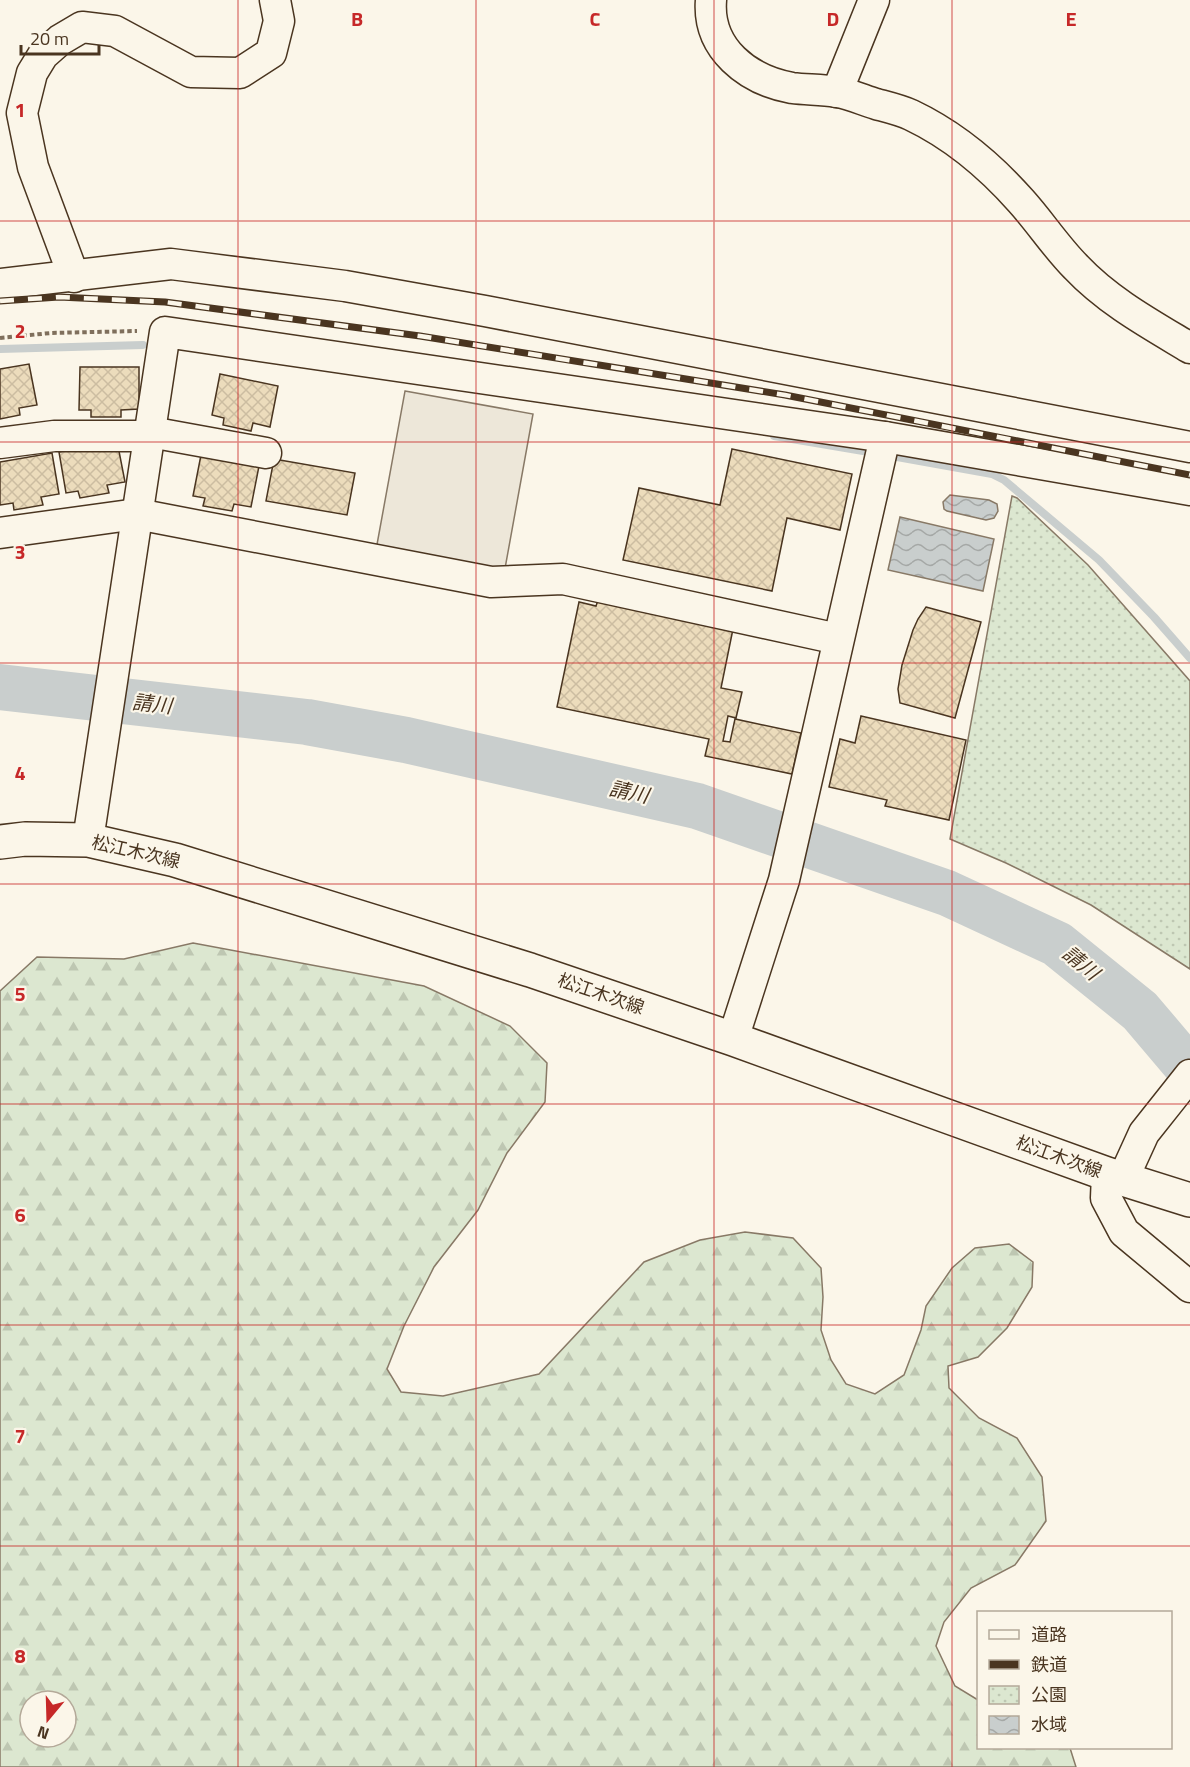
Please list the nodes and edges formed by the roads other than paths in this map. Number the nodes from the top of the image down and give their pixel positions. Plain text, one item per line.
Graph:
1 (275, 0) edge
2 (711, 0) edge
3 (874, 0) edge
4 (837, 92) junction
5 (74, 277) junction
6 (0, 284) edge
7 (1190, 348) edge
8 (149, 434) junction
9 (0, 443) edge
10 (1190, 447) edge
11 (882, 450) junction
12 (266, 453) dead end
13 (1190, 490) edge
14 (136, 514) junction
15 (0, 533) edge
16 (838, 639) junction
17 (88, 840) junction
18 (0, 842) edge
19 (733, 1039) junction
20 (1190, 1075) edge
21 (1115, 1177) junction
22 (1185, 1198) edge
23 (1190, 1287) edge

1 - 5 street
2 - 4 street
3 - 4 street
4 - 7 street
5 - 6 street
5 - 10 street
8 - 9 street
8 - 11 street
8 - 12 street
8 - 14 street
11 - 13 street
11 - 16 street
14 - 15 street
14 - 16 street
14 - 17 street
16 - 19 street
17 - 18 main road, 松江木次線
17 - 19 main road, 松江木次線
19 - 21 main road, 松江木次線
20 - 21 street
21 - 22 main road, 松江木次線
21 - 23 street

